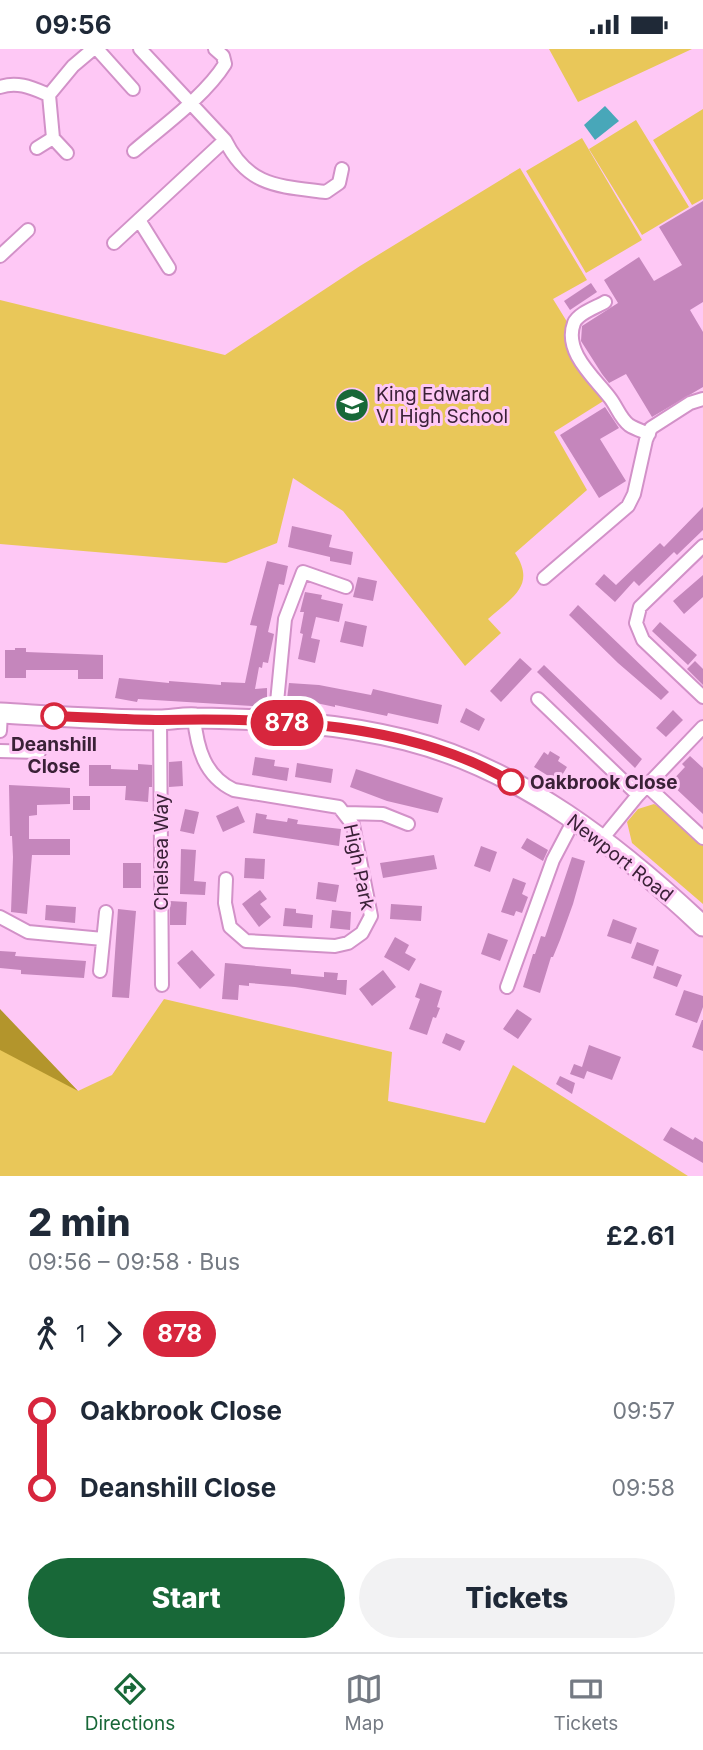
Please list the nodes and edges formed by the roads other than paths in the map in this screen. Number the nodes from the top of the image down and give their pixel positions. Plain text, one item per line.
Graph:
1 (140, 49) edge
2 (215, 49) edge
3 (0, 87) edge
4 (134, 89) dead end
5 (49, 95) junction
6 (191, 101) junction
7 (53, 138) junction
8 (225, 140) junction
9 (37, 148) dead end
10 (134, 151) dead end
11 (66, 153) dead end
12 (342, 169) dead end
13 (139, 219) junction
14 (28, 230) dead end
15 (114, 243) dead end
16 (0, 256) edge
17 (169, 268) dead end
18 (605, 302) dead end
19 (703, 399) edge
20 (649, 434) junction
21 (703, 546) edge
22 (544, 578) dead end
23 (346, 587) dead end
24 (703, 697) edge
25 (537, 699) dead end
26 (194, 718) junction
27 (0, 719) edge
28 (160, 720) junction
29 (275, 723) junction
30 (703, 727) edge
31 (0, 751) edge
32 (39, 752) dead end
33 (643, 790) junction
34 (346, 813) junction
35 (574, 820) junction
36 (408, 824) dead end
37 (703, 838) edge
38 (602, 839) junction
39 (226, 879) dead end
40 (106, 912) dead end
41 (0, 917) edge
42 (703, 926) edge
43 (103, 939) junction
44 (100, 971) dead end
45 (162, 985) dead end
46 (507, 987) dead end

1 - 6 street
2 - 6 street
3 - 5 street
4 - 5 street
5 - 7 street
6 - 8 street
6 - 10 street
7 - 9 street
7 - 11 street
8 - 12 street
8 - 13 street
13 - 15 street
13 - 17 street
14 - 16 street
18 - 20 street
19 - 20 street
20 - 22 street
21 - 24 street
23 - 29 street
25 - 33 street
26 - 28 highway, Newport Road
26 - 29 highway, Newport Road
26 - 34 street, High Park
27 - 28 highway, Newport Road
28 - 45 street, Chelsea Way
29 - 35 highway, Newport Road
30 - 33 street
31 - 32 street
33 - 37 street
33 - 38 street
34 - 36 street
34 - 39 street, High Park
35 - 38 highway, Newport Road
35 - 46 street
38 - 42 highway, Newport Road
40 - 43 street
41 - 43 street
43 - 44 street

